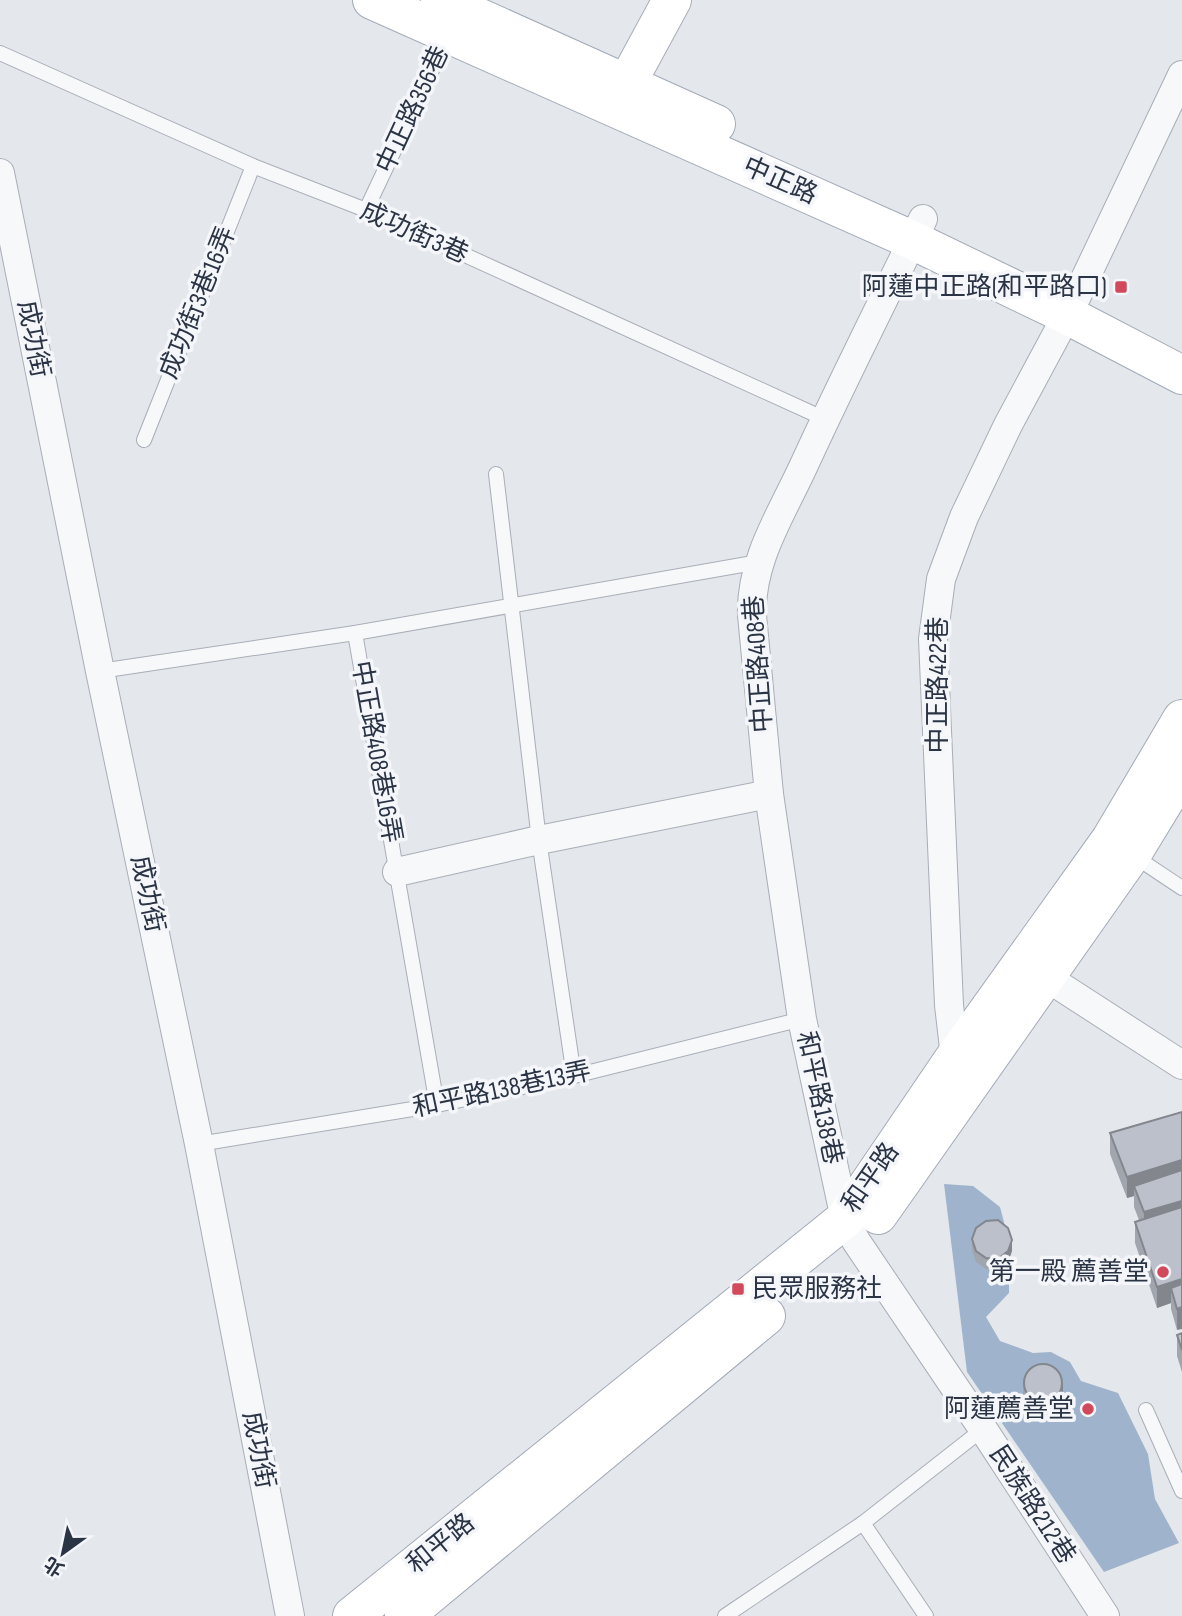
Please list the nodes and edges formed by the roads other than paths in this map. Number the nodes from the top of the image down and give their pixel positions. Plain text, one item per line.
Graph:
1 (372, 0) edge
2 (672, 0) edge
3 (449, 14) edge
4 (0, 53) edge
5 (1182, 75) edge
6 (621, 95) junction
7 (253, 166) junction
8 (0, 173) edge
9 (366, 210) junction
10 (917, 230) junction
11 (1073, 303) junction
12 (1182, 347) edge
13 (1182, 375) edge
14 (825, 419) junction
15 (144, 440) dead end
16 (496, 474) dead end
17 (759, 562) junction
18 (510, 605) junction
19 (355, 633) junction
20 (100, 671) junction
21 (1182, 719) edge
22 (1182, 772) edge
23 (769, 794) junction
24 (539, 840) junction
25 (1121, 847) junction
26 (397, 872) junction
27 (1182, 888) edge
28 (1046, 977) junction
29 (802, 1018) junction
30 (955, 1057) junction
31 (1182, 1065) edge
32 (574, 1076) junction
33 (437, 1105) junction
34 (199, 1144) junction
35 (850, 1230) junction
36 (1146, 1410) dead end
37 (983, 1429) junction
38 (1182, 1491) edge
39 (863, 1522) junction
40 (730, 1615) edge
41 (290, 1616) edge
42 (352, 1616) edge
43 (404, 1616) edge
44 (926, 1616) edge
45 (1105, 1616) edge

1 - 3 main road, 中正路
2 - 6 main road
3 - 6 main road, 中正路
3 - 9 lane, 中正路356巷
4 - 7 lane, 成功街3巷
5 - 11 street, 中正路422巷
6 - 10 main road, 中正路
7 - 9 lane, 成功街3巷
7 - 15 lane, 成功街3巷16弄
8 - 20 street, 成功街
9 - 14 lane, 成功街3巷
10 - 11 main road, 中正路
10 - 14 street, 中正路408巷
11 - 12 main road, 中正路
11 - 13 main road, 中正路
11 - 30 street, 中正路422巷
14 - 17 street, 中正路408巷
16 - 18 lane
17 - 18 lane
17 - 23 street, 中正路408巷
18 - 19 lane
18 - 24 lane
19 - 20 lane
19 - 26 lane, 中正路408巷16弄
20 - 34 street, 成功街
21 - 25 main road, 和平路
22 - 25 main road, 和平路
23 - 24 street
23 - 29 street, 中正路408巷
24 - 26 street
24 - 32 lane
25 - 27 lane
25 - 28 main road, 和平路
25 - 30 main road, 和平路
26 - 33 lane, 中正路408巷16弄
28 - 31 street
28 - 35 main road, 和平路
29 - 32 lane, 和平路138巷13弄
29 - 35 street, 和平路138巷
30 - 35 main road, 和平路
32 - 33 lane, 和平路138巷13弄
33 - 34 lane, 和平路138巷13弄
34 - 41 street, 成功街
35 - 37 street, 民族路212巷
35 - 42 main road, 和平路
35 - 43 main road, 和平路
36 - 38 lane
37 - 39 lane
37 - 45 street, 民族路212巷
39 - 40 lane
39 - 44 lane

